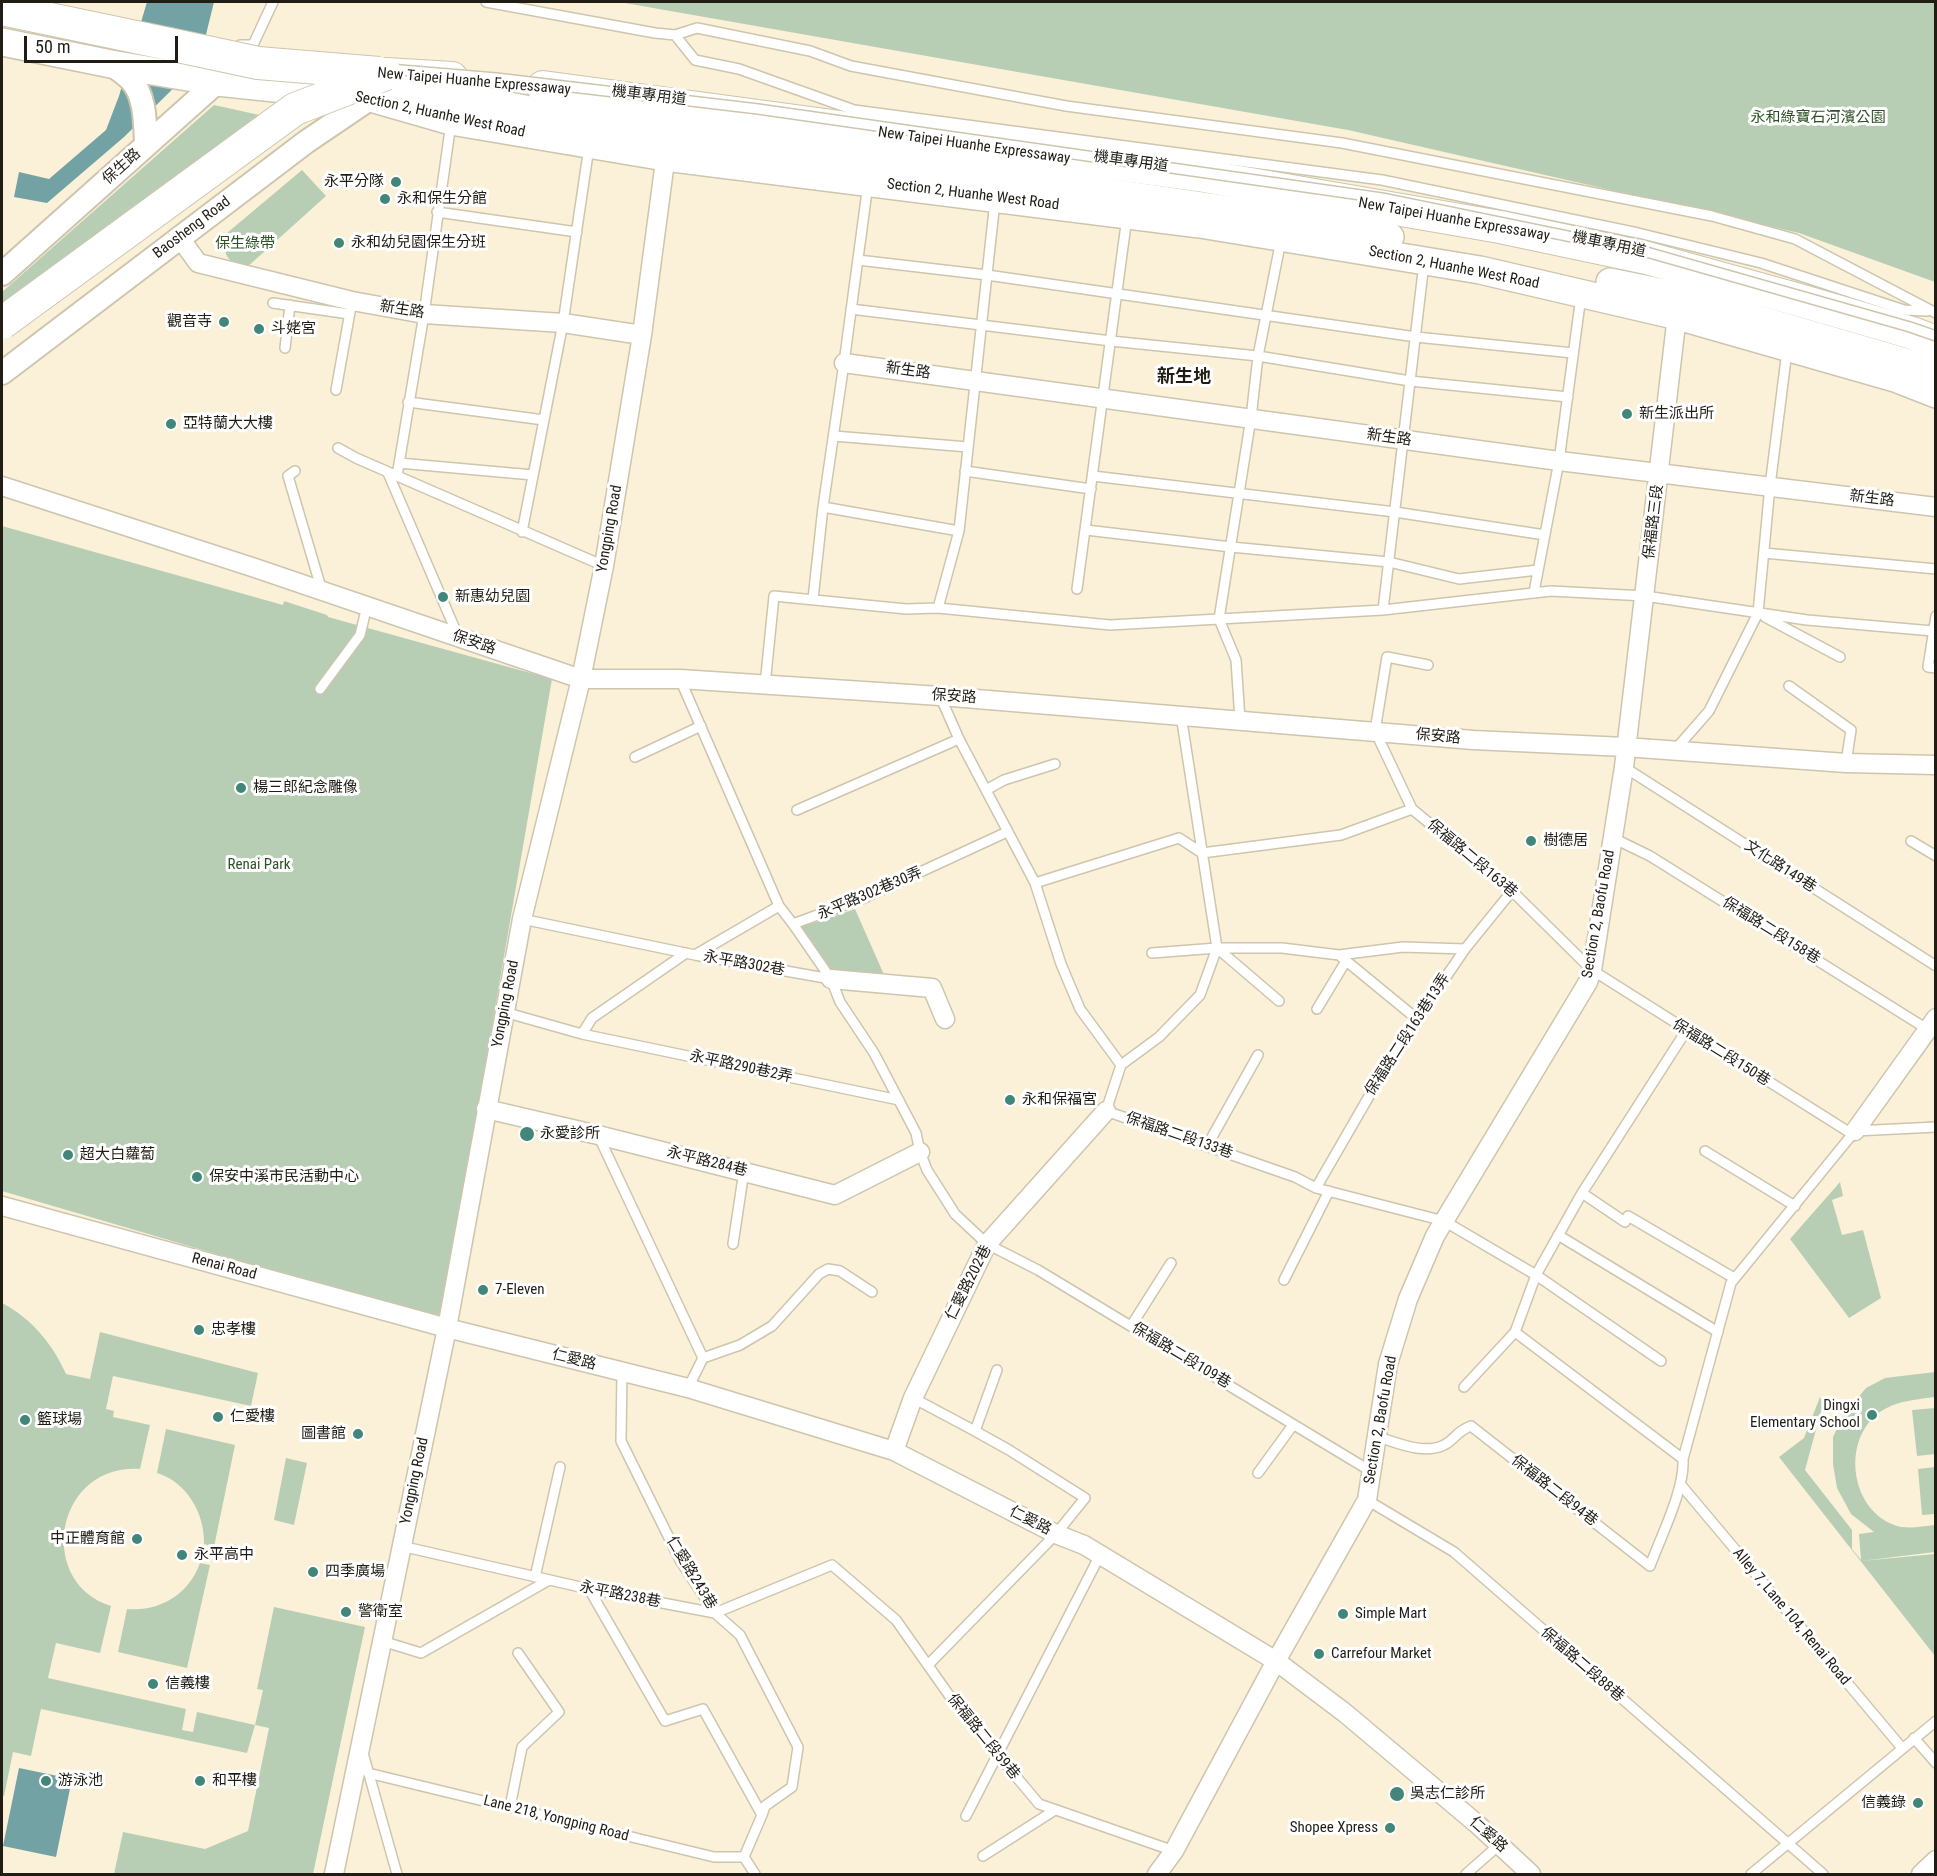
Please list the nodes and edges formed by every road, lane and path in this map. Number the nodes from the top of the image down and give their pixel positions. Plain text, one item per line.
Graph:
1 (42, 2) edge
2 (273, 2) edge
3 (486, 2) edge
4 (2, 9) edge
5 (675, 35) junction
6 (2, 42) edge
7 (169, 44) junction
8 (233, 52) junction
9 (111, 64) junction
10 (217, 82) junction
11 (378, 84) junction
12 (451, 121) junction
13 (590, 144) junction
14 (667, 144) junction
15 (146, 145) junction
16 (868, 182) junction
17 (996, 198) junction
18 (437, 212) junction
19 (1128, 215) junction
20 (577, 231) junction
21 (1282, 237) junction
22 (180, 238) junction
23 (858, 260) junction
24 (1424, 261) junction
25 (2, 274) edge
26 (987, 275) junction
27 (1117, 294) junction
28 (1581, 294) junction
29 (273, 303) dead end
30 (290, 305) junction
31 (1678, 306) junction
32 (351, 308) junction
33 (851, 309) junction
34 (1933, 312) edge
35 (424, 314) junction
36 (1266, 315) junction
37 (2, 323) edge
38 (563, 323) junction
39 (982, 324) junction
40 (642, 335) junction
41 (1935, 336) edge
42 (1416, 337) junction
43 (1111, 341) junction
44 (1935, 342) edge
45 (1788, 347) junction
46 (285, 348) dead end
47 (1573, 353) junction
48 (1258, 356) junction
49 (844, 363) junction
50 (1935, 371) edge
51 (2, 373) edge
52 (976, 380) junction
53 (1410, 381) junction
54 (336, 390) dead end
55 (1935, 394) edge
56 (1568, 397) junction
57 (1104, 398) junction
58 (408, 402) junction
59 (1251, 418) junction
60 (544, 420) junction
61 (834, 435) junction
62 (1404, 440) junction
63 (968, 447) junction
64 (338, 448) dead end
65 (1559, 461) junction
66 (399, 463) junction
67 (295, 471) dead end
68 (965, 471) junction
69 (1660, 473) junction
70 (393, 475) junction
71 (533, 475) junction
72 (1093, 476) junction
73 (2, 486) edge
74 (1770, 486) junction
75 (1091, 489) junction
76 (1239, 493) junction
77 (823, 507) junction
78 (1935, 507) edge
79 (1395, 512) junction
80 (1086, 530) junction
81 (958, 531) junction
82 (522, 532) junction
83 (1545, 536) junction
84 (1230, 547) junction
85 (1764, 553) junction
86 (1389, 562) junction
87 (604, 566) junction
88 (1935, 569) edge
89 (1538, 570) junction
90 (1077, 589) dead end
91 (322, 591) junction
92 (1534, 592) junction
93 (1645, 596) junction
94 (813, 599) junction
95 (367, 606) junction
96 (938, 608) junction
97 (1383, 610) junction
98 (1758, 613) junction
99 (1935, 616) edge
100 (1219, 619) junction
101 (1933, 631) junction
102 (458, 637) junction
103 (1840, 657) dead end
104 (1428, 665) dead end
105 (1932, 667) edge
106 (581, 679) junction
107 (680, 679) junction
108 (765, 685) junction
109 (1789, 686) dead end
110 (320, 689) dead end
111 (940, 696) junction
112 (1181, 715) junction
113 (1240, 720) junction
114 (701, 726) junction
115 (1375, 731) junction
116 (959, 739) junction
117 (1625, 747) junction
118 (1674, 751) junction
119 (635, 757) dead end
120 (1846, 763) junction
121 (1055, 764) dead end
122 (1935, 765) edge
123 (1624, 767) junction
124 (986, 790) junction
125 (1412, 809) junction
126 (797, 810) dead end
127 (1007, 832) junction
128 (1613, 838) junction
129 (1911, 841) dead end
130 (1202, 853) junction
131 (1935, 856) edge
132 (1035, 883) junction
133 (1512, 891) junction
134 (779, 906) junction
135 (522, 919) junction
136 (793, 924) junction
137 (1217, 948) junction
138 (1465, 949) junction
139 (1152, 953) dead end
140 (690, 954) junction
141 (1342, 958) junction
142 (1935, 966) edge
143 (1592, 970) junction
144 (831, 979) junction
145 (1279, 1001) dead end
146 (1317, 1009) dead end
147 (504, 1012) junction
148 (945, 1019) dead end
149 (1417, 1019) junction
150 (1931, 1023) edge
151 (1686, 1031) junction
152 (582, 1034) junction
153 (1258, 1055) dead end
154 (1121, 1065) junction
155 (899, 1100) junction
156 (486, 1109) junction
157 (1106, 1111) junction
158 (1935, 1127) edge
159 (1853, 1133) junction
160 (598, 1134) junction
161 (1207, 1146) junction
162 (1705, 1151) dead end
163 (920, 1152) junction
164 (744, 1171) junction
165 (1316, 1188) junction
166 (1329, 1191) junction
167 (1582, 1193) junction
168 (2, 1206) edge
169 (1795, 1206) junction
170 (1444, 1221) junction
171 (1558, 1235) junction
172 (733, 1244) dead end
173 (987, 1244) junction
174 (1171, 1263) dead end
175 (1536, 1275) junction
176 (1734, 1278) junction
177 (1284, 1280) dead end
178 (872, 1292) dead end
179 (1131, 1326) junction
180 (447, 1328) junction
181 (1515, 1332) junction
182 (1718, 1332) junction
183 (703, 1358) junction
184 (1661, 1361) dead end
185 (998, 1370) dead end
186 (622, 1371) junction
187 (1464, 1387) dead end
188 (688, 1388) junction
189 (913, 1398) junction
190 (1293, 1425) junction
191 (975, 1431) junction
192 (1378, 1437) junction
193 (894, 1451) junction
194 (1683, 1459) junction
195 (560, 1467) dead end
196 (1372, 1472) junction
197 (1258, 1473) dead end
198 (1681, 1485) junction
199 (1367, 1500) junction
200 (1056, 1534) junction
201 (401, 1546) junction
202 (1100, 1555) junction
203 (535, 1577) junction
204 (549, 1580) junction
205 (589, 1589) junction
206 (715, 1613) junction
207 (382, 1641) junction
208 (518, 1653) dead end
209 (1276, 1661) junction
210 (928, 1665) junction
211 (1935, 1720) edge
212 (1914, 1738) junction
213 (361, 1748) junction
214 (1902, 1748) junction
215 (998, 1756) junction
216 (1935, 1763) edge
217 (368, 1773) junction
218 (510, 1808) junction
219 (1055, 1810) junction
220 (762, 1815) junction
221 (966, 1816) dead end
222 (1788, 1842) junction
223 (1499, 1845) junction
224 (1174, 1851) junction
225 (982, 1856) dead end
226 (744, 1857) junction
227 (1935, 1860) edge
228 (334, 1875) edge
229 (397, 1875) edge
230 (755, 1875) edge
231 (1157, 1875) edge
232 (1466, 1875) edge
233 (1531, 1875) edge
234 (1751, 1875) edge
235 (1823, 1875) edge
236 (1921, 1875) edge

1 - 8 main road, Section 2, Huanhe West Road
2 - 8 lane
3 - 5 lane
4 - 7 highway, New Taipei Huanhe Expressaway
5 - 34 lane
5 - 34 lane
6 - 9 main road, Section 2, Huanhe West Road
7 - 11 highway, New Taipei Huanhe Expressaway, bridge
7 - 41 lane, 機車專用道, bridge
8 - 10 street, 保生路
8 - 11 main road, Section 2, Huanhe West Road
9 - 10 main road, Section 2, Huanhe West Road
9 - 15 street
10 - 11 main road, Section 2, Huanhe West Road
10 - 15 street, 保生路
11 - 12 main road, Section 2, Huanhe West Road
11 - 14 main road, Section 2, Huanhe West Road
11 - 22 street, Baosheng Road
11 - 37 highway, bridge
11 - 44 highway, New Taipei Huanhe Expressaway, bridge
12 - 13 main road, Section 2, Huanhe West Road
12 - 18 lane
13 - 14 main road, Section 2, Huanhe West Road
13 - 20 lane
14 - 16 main road, Section 2, Huanhe West Road
14 - 31 main road, Section 2, Huanhe West Road
14 - 40 street, Yongping Road
15 - 25 street, 保生路
16 - 17 main road, Section 2, Huanhe West Road
16 - 23 lane
17 - 19 main road, Section 2, Huanhe West Road
17 - 26 lane
18 - 20 lane
18 - 35 lane
19 - 21 main road, Section 2, Huanhe West Road
19 - 27 lane
20 - 38 lane
21 - 24 main road, Section 2, Huanhe West Road
21 - 36 lane
22 - 32 street, 新生路
22 - 51 street, Baosheng Road
23 - 26 lane
23 - 33 lane
24 - 28 main road, Section 2, Huanhe West Road
24 - 42 lane
26 - 27 lane
26 - 39 lane
27 - 36 lane
27 - 43 lane
28 - 31 main road, Section 2, Huanhe West Road
28 - 47 lane
29 - 30 lane
30 - 32 lane
30 - 46 lane
31 - 45 main road, Section 2, Huanhe West Road
31 - 50 main road, Section 2, Huanhe West Road
31 - 69 street, 保福路三段
32 - 35 street, 新生路
32 - 54 lane
33 - 39 lane
33 - 49 lane
35 - 38 street, 新生路
35 - 58 lane
36 - 42 lane
36 - 48 lane
38 - 40 street, 新生路
38 - 60 lane
39 - 43 lane
39 - 52 lane
40 - 87 street, Yongping Road
42 - 47 lane
42 - 53 lane
43 - 48 lane
43 - 57 lane
45 - 55 main road, Section 2, Huanhe West Road
45 - 74 lane
47 - 56 lane
48 - 53 lane
48 - 59 lane
49 - 52 street, 新生路
49 - 61 lane
52 - 57 street, 新生路
52 - 63 lane
53 - 56 lane
53 - 62 lane
56 - 65 lane
57 - 59 street, 新生路
57 - 72 lane
58 - 60 lane
58 - 66 lane
59 - 62 street, 新生路
59 - 76 lane
60 - 71 lane
61 - 63 lane
61 - 77 lane
62 - 65 street, 新生路
62 - 79 lane
63 - 68 lane
64 - 70 lane
65 - 69 street, 新生路
65 - 83 lane
66 - 70 lane
66 - 71 lane
67 - 91 lane
68 - 75 lane
68 - 81 lane
69 - 74 street, 新生路
69 - 93 street, 保福路三段
70 - 82 lane
70 - 102 lane
71 - 82 lane
72 - 75 lane
72 - 76 lane
73 - 91 street, 保安路
74 - 78 street, 新生路
74 - 85 lane
75 - 80 lane
76 - 79 lane
76 - 84 lane
77 - 81 lane
77 - 94 lane
79 - 83 lane
79 - 86 lane
80 - 84 lane
80 - 90 lane
81 - 96 lane
82 - 87 lane
83 - 89 lane
84 - 86 lane
84 - 100 lane
85 - 88 lane
85 - 98 lane
86 - 89 lane
86 - 97 lane
87 - 106 street, Yongping Road
89 - 92 lane
91 - 95 street, 保安路
92 - 93 lane
92 - 97 lane
93 - 98 lane
93 - 117 street, 保福路三段
94 - 96 lane
94 - 108 lane
95 - 102 street, 保安路
95 - 110 lane
96 - 100 lane
97 - 100 lane
98 - 101 lane
98 - 103 lane
98 - 118 lane
99 - 101 lane
100 - 113 lane
101 - 105 lane
102 - 106 street, 保安路
104 - 115 lane
106 - 107 street, 保安路
106 - 135 street, Yongping Road
107 - 108 street, 保安路
107 - 114 lane
108 - 111 street, 保安路
109 - 120 lane
111 - 112 street, 保安路
111 - 116 lane
112 - 113 street, 保安路
112 - 130 lane
113 - 115 street, 保安路
114 - 119 lane
114 - 134 lane
115 - 117 street, 保安路
115 - 125 lane, 保福路二段163巷
116 - 124 lane
116 - 126 lane
117 - 118 street, 保安路
117 - 123 street, Section 2, Baofu Road
118 - 120 street, 保安路
120 - 122 street, 保安路
121 - 124 lane
123 - 128 street, Section 2, Baofu Road
123 - 142 lane, 文化路149巷
124 - 127 lane
125 - 130 lane
125 - 133 lane, 保福路二段163巷
127 - 132 lane
127 - 136 lane, 永平路302巷30弄
128 - 143 street, Section 2, Baofu Road
128 - 150 lane, 保福路二段158巷
129 - 131 lane
130 - 132 lane
130 - 137 lane
132 - 154 lane
133 - 138 lane, 保福路二段163巷13弄
133 - 143 lane, 保福路二段163巷
134 - 136 lane
134 - 140 lane
135 - 140 lane, 永平路302巷
135 - 147 street, Yongping Road
136 - 144 lane
137 - 139 lane
137 - 141 lane
137 - 145 lane
137 - 154 lane
138 - 141 lane
138 - 149 lane, 保福路二段163巷13弄
140 - 144 lane, 永平路302巷
140 - 152 lane
141 - 146 lane
141 - 149 lane
143 - 151 lane, 保福路二段150巷
143 - 170 street, Section 2, Baofu Road
144 - 148 street
144 - 155 lane
147 - 152 lane, 永平路290巷2弄
147 - 156 street, Yongping Road
149 - 165 lane, 保福路二段163巷13弄
150 - 159 street
151 - 159 lane, 保福路二段150巷
151 - 167 lane
152 - 155 lane, 永平路290巷2弄
153 - 161 lane
154 - 157 lane, 保福路二段133巷
155 - 163 lane
156 - 160 street, 永平路284巷
156 - 180 street, Yongping Road
157 - 161 lane, 保福路二段133巷
157 - 173 street, 仁愛路202巷
158 - 159 lane
159 - 169 lane
160 - 164 street, 永平路284巷
160 - 183 lane
161 - 165 lane, 保福路二段133巷
162 - 169 lane
163 - 164 street, 永平路284巷
163 - 173 lane
164 - 172 lane
165 - 166 lane, 保福路二段133巷
166 - 170 lane, 保福路二段133巷
166 - 177 lane
167 - 171 lane
167 - 176 lane
168 - 180 street, Renai Road
169 - 176 lane
170 - 175 lane, 保福路二段133巷
170 - 192 street, Section 2, Baofu Road
171 - 175 lane
171 - 182 lane
173 - 179 lane, 保福路二段109巷
173 - 189 street, 仁愛路202巷
174 - 179 lane
175 - 181 lane
175 - 184 lane, 保福路二段133巷
176 - 182 lane
178 - 183 lane
179 - 190 lane, 保福路二段109巷
180 - 186 street, 仁愛路
180 - 201 street, Yongping Road
181 - 187 lane
181 - 194 lane
182 - 194 lane
183 - 188 lane
185 - 191 lane
186 - 188 street, 仁愛路
186 - 206 lane, 仁愛路243巷
188 - 193 street, 仁愛路
189 - 191 lane
189 - 193 street, 仁愛路202巷
190 - 196 lane, 保福路二段109巷
190 - 197 lane
191 - 200 lane
192 - 196 street, Section 2, Baofu Road
192 - 198 lane, 保福路二段94巷
193 - 200 street, 仁愛路
194 - 198 lane
195 - 203 lane
196 - 199 street, Section 2, Baofu Road
198 - 214 lane, Alley 7, Lane 104, Renai Road
199 - 209 street, Section 2, Baofu Road
199 - 222 lane, 保福路二段88巷
200 - 202 street, 仁愛路
200 - 210 lane
201 - 203 lane, 永平路238巷
201 - 207 street, Yongping Road
202 - 209 street, 仁愛路
202 - 215 lane
203 - 204 lane, 永平路238巷
204 - 205 lane, 永平路238巷
204 - 207 lane
205 - 206 lane, 永平路238巷
205 - 220 lane
206 - 210 lane, 保福路二段59巷
206 - 220 lane, 仁愛路243巷
207 - 213 street, Yongping Road
208 - 218 lane
209 - 223 street, 仁愛路
209 - 224 street, Section 2, Baofu Road
210 - 215 lane, 保福路二段59巷
211 - 212 lane
212 - 214 lane
212 - 216 lane
213 - 217 lane
213 - 228 street, Yongping Road
214 - 222 lane
215 - 219 lane, 保福路二段59巷
215 - 221 lane
217 - 218 lane, Lane 218, Yongping Road
217 - 229 lane
218 - 226 lane, Lane 218, Yongping Road
219 - 224 lane, 保福路二段59巷
219 - 225 lane
220 - 226 lane
222 - 234 lane
222 - 235 lane, 保福路二段88巷
223 - 232 lane
223 - 233 street, 仁愛路
224 - 231 street, Section 2, Baofu Road
226 - 230 lane
227 - 236 street

